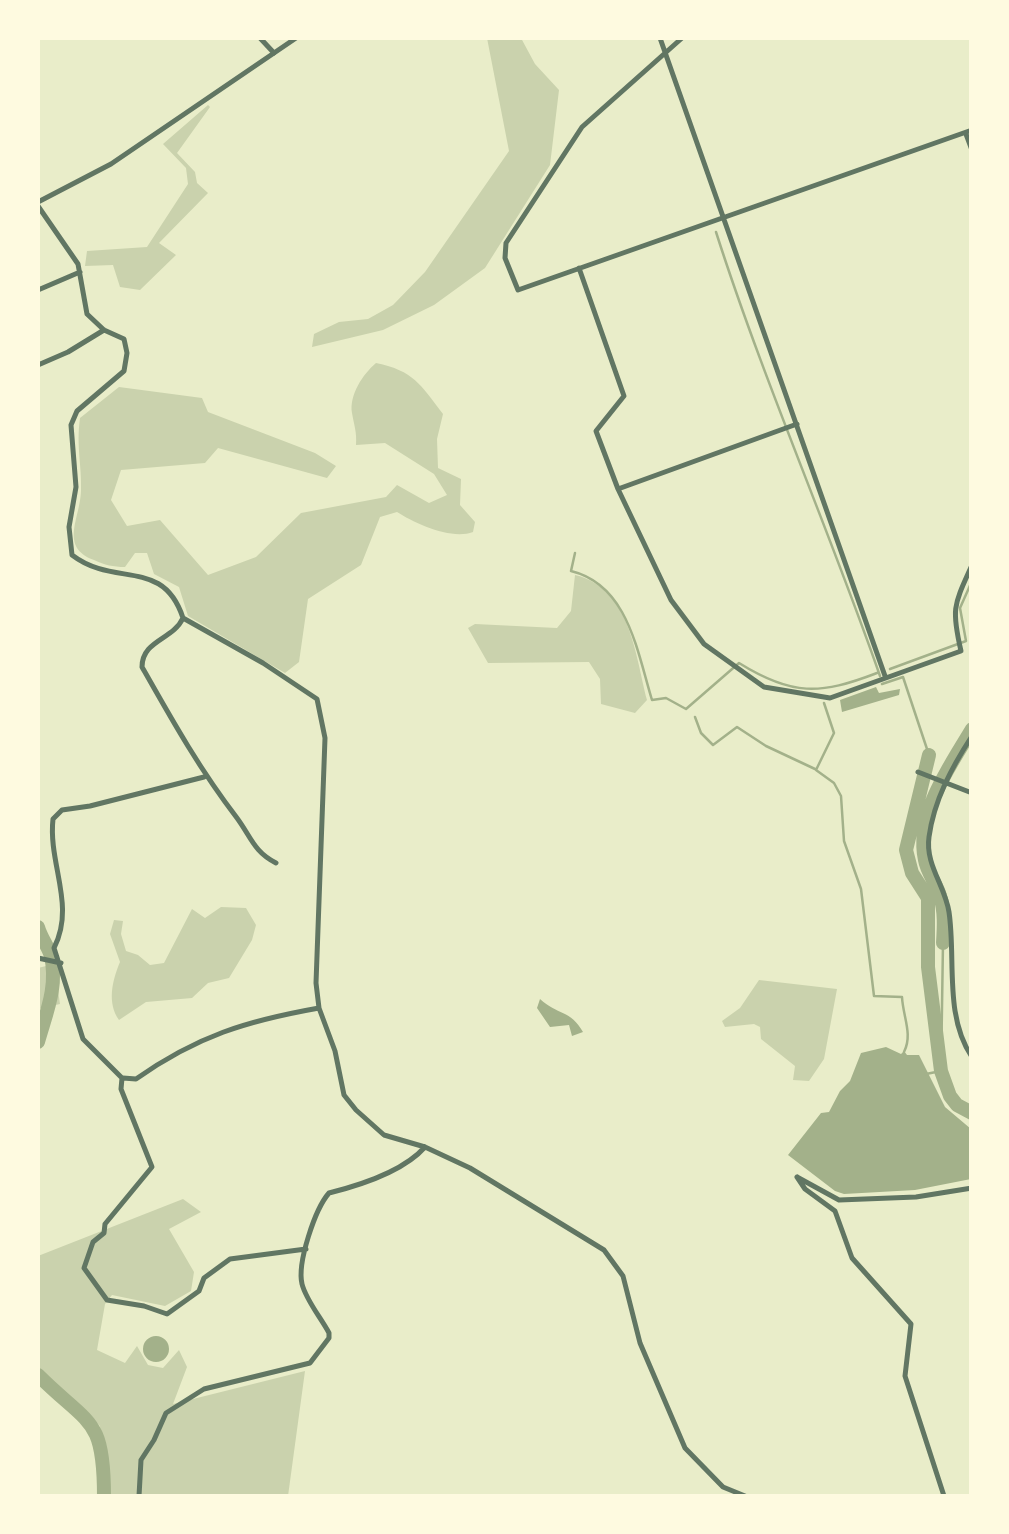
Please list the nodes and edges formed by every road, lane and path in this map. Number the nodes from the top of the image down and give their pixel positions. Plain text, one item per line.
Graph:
1 (260, 38) edge
2 (296, 38) edge
3 (660, 38) edge
4 (682, 38) edge
5 (666, 52) junction
6 (274, 54) junction
7 (968, 131) edge
8 (972, 150) edge
9 (38, 204) edge
10 (724, 217) junction
11 (578, 268) junction
12 (80, 272) junction
13 (38, 290) edge
14 (104, 330) junction
15 (38, 365) edge
16 (797, 424) junction
17 (618, 489) junction
18 (972, 565) edge
19 (184, 618) junction
20 (885, 676) junction
21 (972, 736) edge
22 (918, 772) dead end
23 (204, 777) junction
24 (945, 784) junction
25 (972, 793) edge
26 (276, 864) dead end
27 (38, 958) edge
28 (60, 963) junction
29 (319, 1008) junction
30 (972, 1057) edge
31 (122, 1078) junction
32 (425, 1147) junction
33 (972, 1188) edge
34 (306, 1249) junction
35 (139, 1496) edge
36 (745, 1496) edge
37 (944, 1496) edge

1 - 6 street
2 - 6 street
3 - 5 street
4 - 5 street
5 - 10 street
5 - 11 street
6 - 9 street
7 - 8 street
7 - 10 street
9 - 12 street
10 - 11 street
10 - 16 street
11 - 17 street
12 - 13 street
12 - 14 street
14 - 15 street
14 - 19 street
16 - 17 street
16 - 20 street
17 - 20 street
18 - 20 street
19 - 23 street
19 - 29 street
21 - 24 street
22 - 24 street
23 - 26 street
23 - 28 street
24 - 25 street
24 - 30 street
27 - 28 street
28 - 31 street
29 - 31 street
29 - 32 street
31 - 34 street
32 - 34 street
32 - 36 street
33 - 37 street
34 - 35 street

